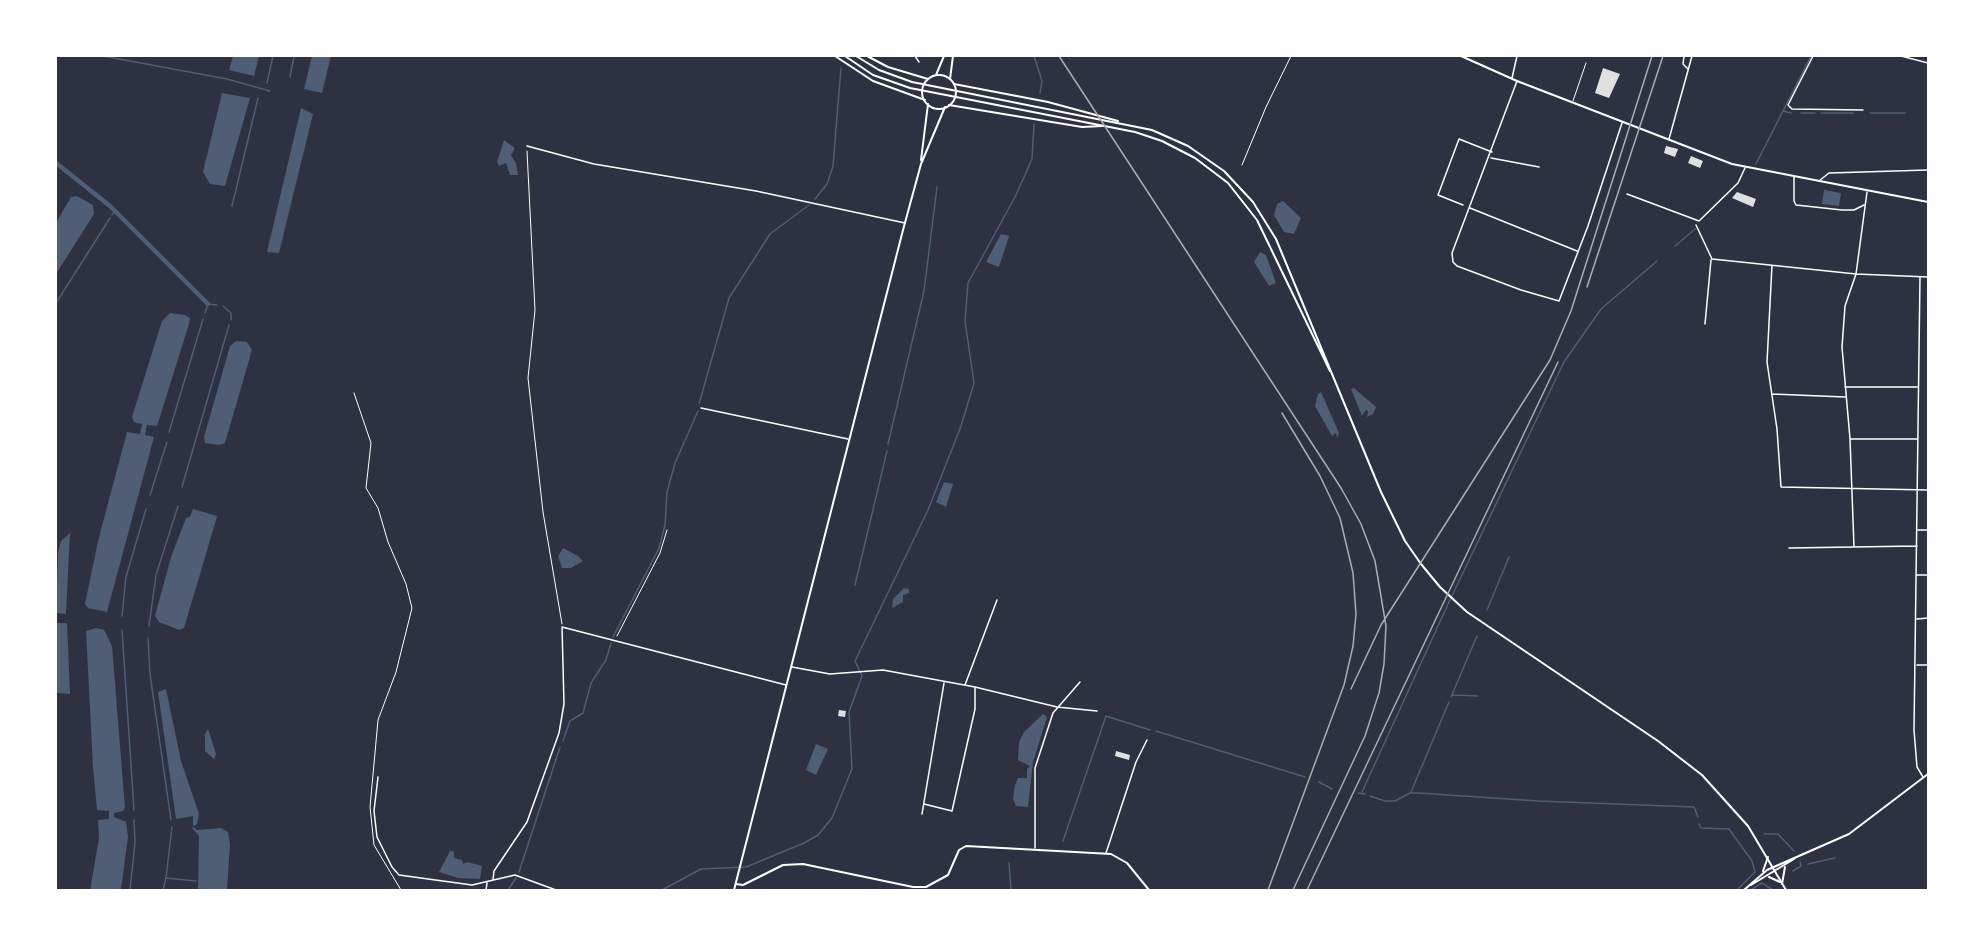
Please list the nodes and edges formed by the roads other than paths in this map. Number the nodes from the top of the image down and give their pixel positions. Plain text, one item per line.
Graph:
1 (835, 56) edge
2 (845, 56) edge
3 (856, 56) edge
4 (867, 56) edge
5 (915, 56) edge
6 (944, 56) edge
7 (953, 56) edge
8 (1461, 56) edge
9 (1516, 56) edge
10 (1684, 56) edge
11 (1692, 56) edge
12 (1814, 56) edge
13 (1901, 56) edge
14 (919, 62) joint
15 (1586, 63) dead end
16 (1929, 63) edge
17 (921, 66) dead end
18 (1689, 69) junction
19 (936, 75) junction
20 (928, 79) junction
21 (950, 79) junction
22 (1512, 79) junction
23 (1517, 81) junction
24 (954, 84) junction
25 (925, 100) junction
26 (1572, 103) junction
27 (928, 104) junction
28 (949, 105) junction
29 (945, 107) junction
30 (1863, 110) dead end
31 (1622, 122) junction
32 (1123, 123) junction
33 (1105, 126) junction
34 (1669, 140) junction
35 (527, 146) road end
36 (1492, 152) junction
37 (1490, 158) junction
38 (921, 164) junction
39 (1539, 167) dead end
40 (1745, 168) junction
41 (1929, 170) edge
42 (1794, 177) junction
43 (1818, 182) junction
44 (1867, 191) junction
45 (1627, 194) dead end
46 (1929, 202) edge
47 (1463, 204) dead end
48 (1865, 204) junction
49 (1470, 208) junction
50 (905, 223) junction
51 (1696, 225) dead end
52 (1578, 251) junction
53 (1712, 259) junction
54 (1772, 265) junction
55 (1856, 274) junction
56 (1920, 277) junction
57 (1929, 277) edge
58 (1705, 324) dead end
59 (1333, 377) junction
60 (1845, 387) junction
61 (1918, 387) junction
62 (1772, 394) junction
63 (1846, 397) junction
64 (701, 408) dead end
65 (1850, 439) junction
66 (1918, 439) junction
67 (849, 440) junction
68 (1852, 488) junction
69 (1916, 490) junction
70 (1929, 490) edge
71 (1918, 530) junction
72 (1929, 530) edge
73 (1917, 546) junction
74 (1854, 547) junction
75 (1789, 548) dead end
76 (1916, 575) junction
77 (1929, 575) edge
78 (996, 600) dead end
79 (1929, 618) edge
80 (1917, 619) junction
81 (1916, 665) junction
82 (1929, 665) edge
83 (792, 667) junction
84 (944, 682) junction
85 (1080, 682) dead end
86 (787, 685) junction
87 (965, 686) junction
88 (975, 687) junction
89 (1057, 707) junction
90 (1097, 711) dead end
91 (1147, 740) dead end
92 (1929, 774) edge
93 (378, 777) dead end
94 (1923, 778) junction
95 (924, 804) junction
96 (922, 814) dead end
97 (1035, 848) junction
98 (1106, 853) junction
99 (1768, 857) junction
100 (1794, 859) junction
101 (1774, 867) junction
102 (1785, 867) junction
103 (1776, 871) junction
104 (1762, 873) junction
105 (1767, 877) junction
106 (493, 880) junction
107 (487, 882) junction
108 (736, 884) junction
109 (1782, 884) junction
110 (1749, 887) junction
111 (486, 891) edge
112 (556, 891) edge
113 (734, 891) edge
114 (1149, 891) edge
115 (1744, 891) edge
116 (1786, 891) edge

1 - 25 main road
2 - 33 main road
3 - 32 main road
4 - 20 main road
5 - 14 street
6 - 19 main road
7 - 21 main road
8 - 22 main road
9 - 22 street
10 - 18 street
11 - 18 street
12 - 30 street
13 - 16 street
14 - 17 lane
15 - 26 lane
18 - 34 street
19 - 20 main road
19 - 21 main road
20 - 25 main road
21 - 24 main road
22 - 23 main road
23 - 26 main road
23 - 36 street
24 - 28 main road
24 - 32 main road
25 - 27 main road
26 - 31 main road
27 - 29 main road
27 - 38 main road
28 - 29 main road
28 - 33 main road
29 - 38 main road
31 - 34 main road
31 - 52 street
32 - 59 main road
33 - 59 main road
34 - 40 main road
35 - 50 street
36 - 37 street
36 - 47 street
37 - 39 street
37 - 49 street
38 - 50 main road
40 - 42 main road
40 - 45 street
41 - 43 street
42 - 43 main road
42 - 48 street
43 - 44 main road
44 - 46 main road
44 - 48 street
48 - 55 street
49 - 52 street
49 - 52 street
50 - 67 main road
51 - 53 street
53 - 54 street
53 - 58 street
54 - 55 street
54 - 62 street
55 - 56 street
55 - 60 street
56 - 57 street
56 - 61 street
59 - 99 main road
60 - 61 street
60 - 63 street
61 - 66 street
62 - 63 street
62 - 68 street
63 - 65 street
64 - 67 street
65 - 66 street
65 - 68 street
66 - 69 street
67 - 83 main road
68 - 69 street
68 - 74 street
69 - 70 street
69 - 71 street
71 - 72 street
71 - 73 street
73 - 74 street
73 - 76 street
74 - 75 street
76 - 77 street
76 - 80 street
78 - 87 street
79 - 80 street
80 - 81 street
81 - 82 street
81 - 94 street
83 - 84 street
83 - 86 main road
84 - 87 street
84 - 95 street
85 - 89 street
86 - 106 street
86 - 108 main road
87 - 88 street
88 - 89 street
88 - 95 street
89 - 90 street
89 - 97 street
91 - 98 street
92 - 94 main road
93 - 107 street
94 - 100 main road
95 - 96 street
97 - 98 main road
97 - 108 main road
98 - 114 main road
99 - 101 main road
99 - 104 main road
100 - 101 main road
100 - 102 main road
101 - 103 main road
101 - 104 main road
102 - 103 main road
102 - 109 main road
103 - 105 main road
103 - 109 main road
104 - 110 main road
105 - 109 main road
105 - 110 main road
106 - 107 street
106 - 112 street
107 - 111 street
108 - 113 main road
109 - 116 main road
110 - 115 main road

